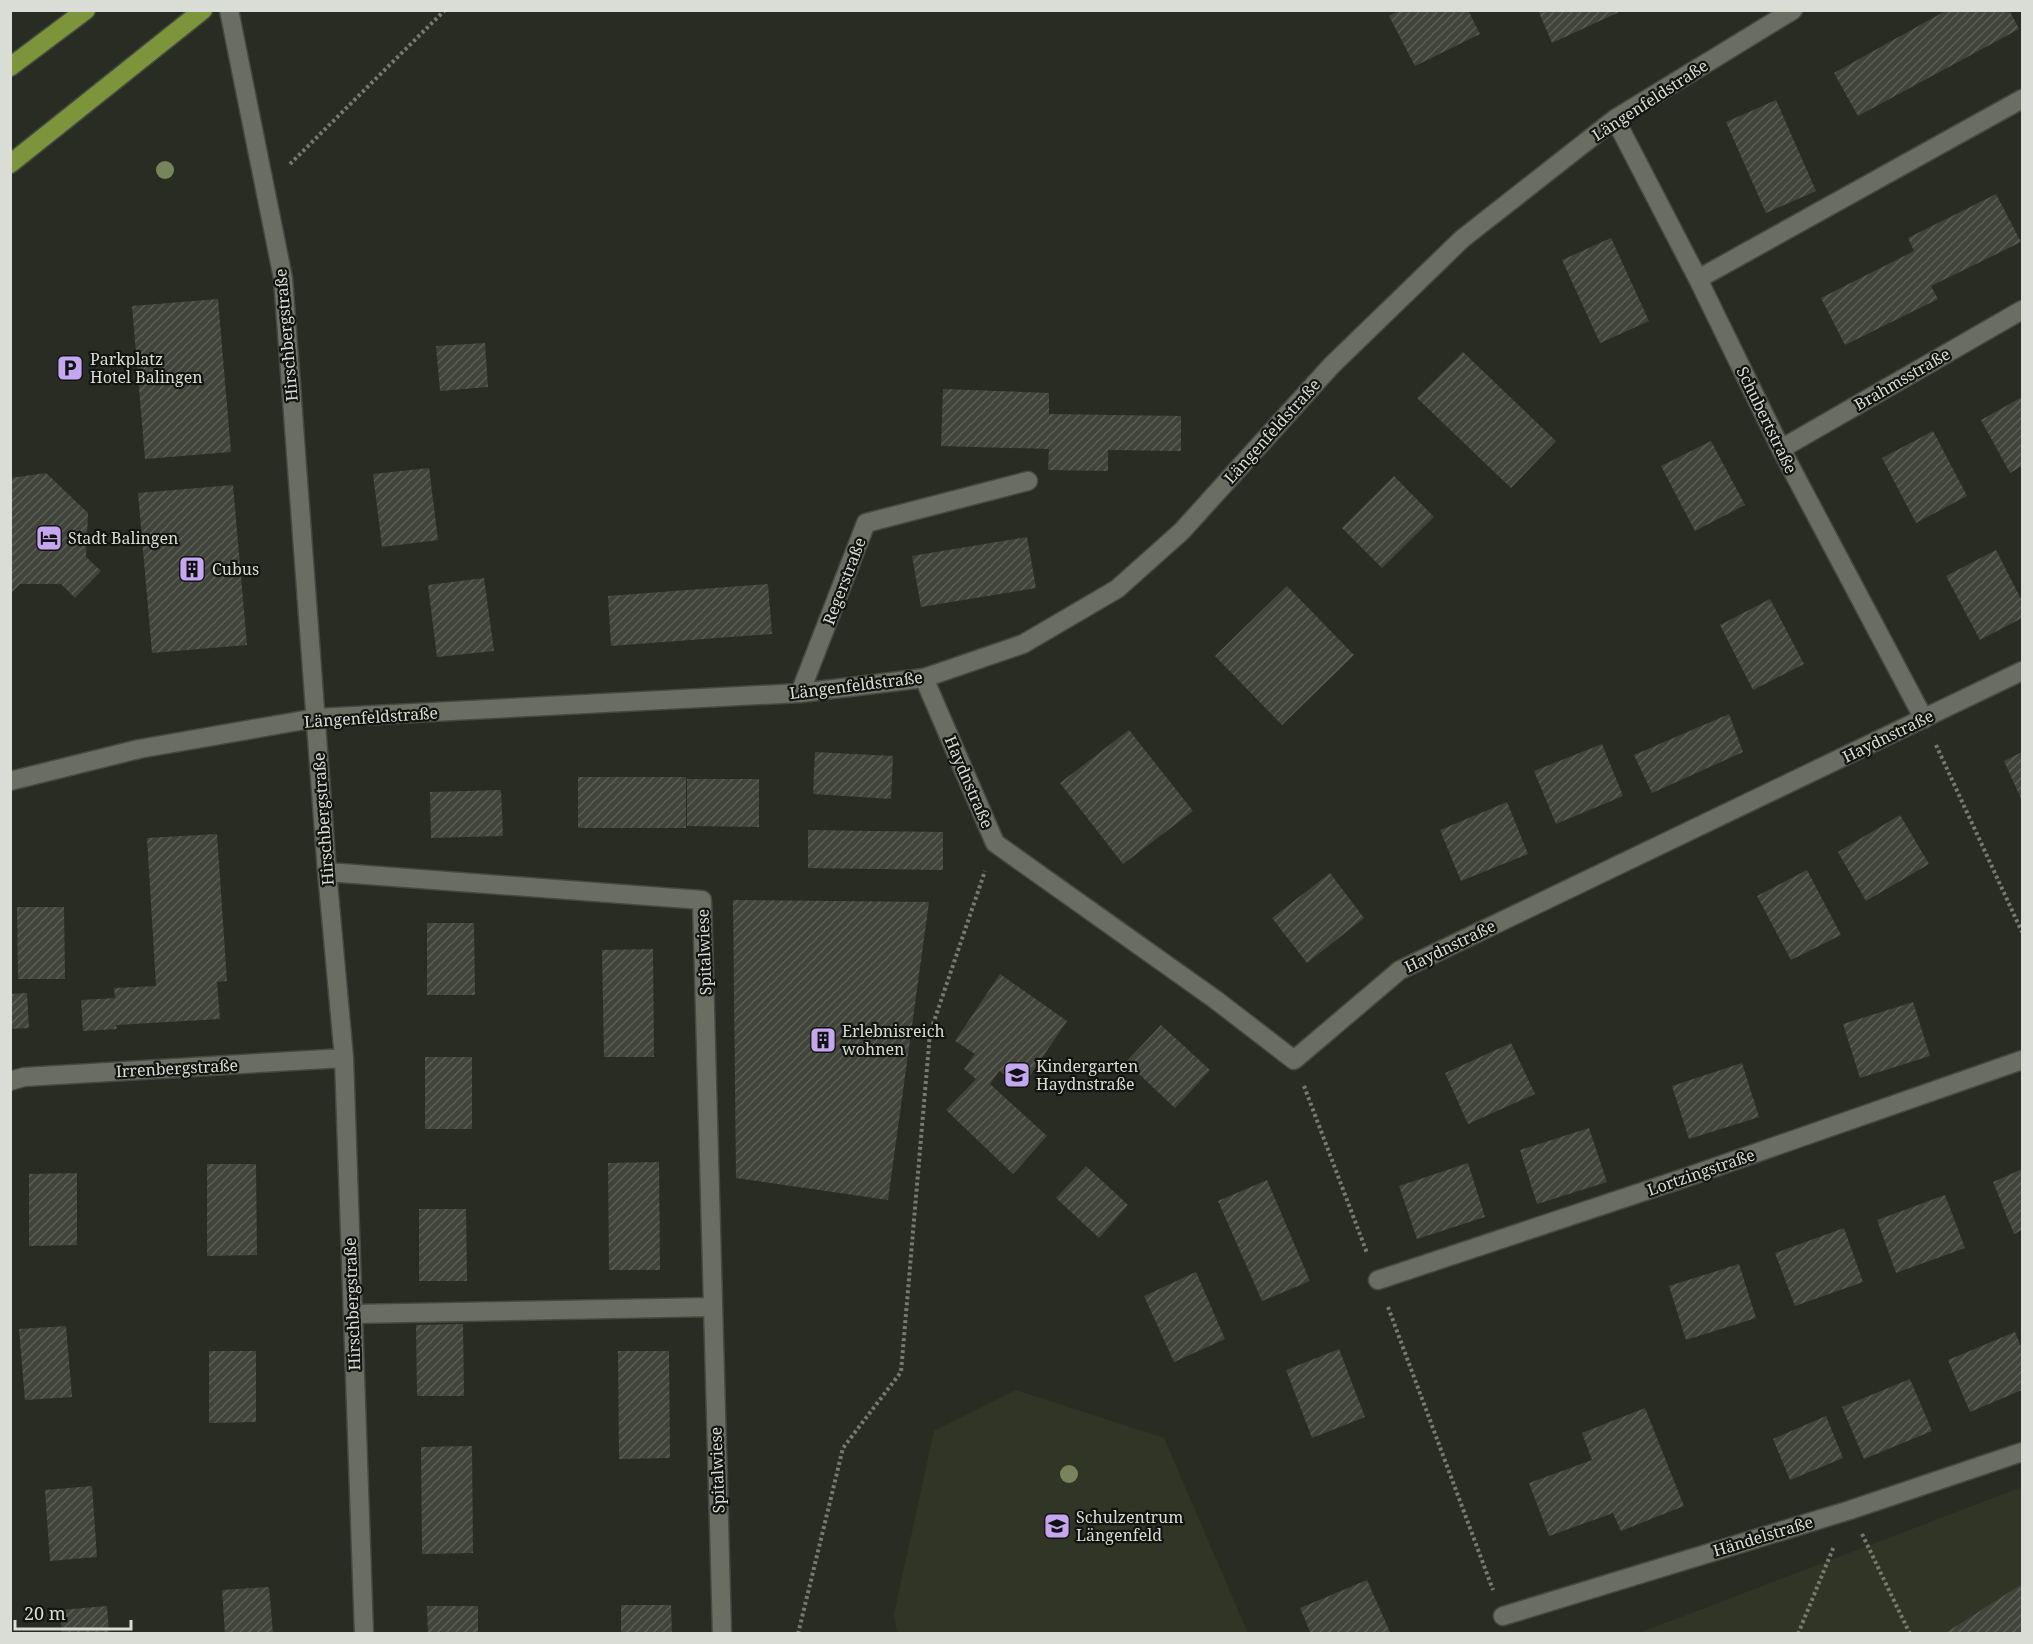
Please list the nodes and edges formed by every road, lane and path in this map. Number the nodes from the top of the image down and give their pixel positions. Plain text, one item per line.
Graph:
1 (86, 10) edge
2 (203, 10) edge
3 (229, 10) edge
4 (445, 10) edge
5 (1793, 10) edge
6 (10, 67) edge
7 (2022, 99) edge
8 (1615, 119) junction
9 (10, 164) edge
10 (264, 189) junction
11 (1698, 279) junction
12 (2022, 310) edge
13 (1780, 449) junction
14 (1028, 481) dead end
15 (2022, 670) edge
16 (924, 678) junction
17 (800, 693) junction
18 (316, 718) junction
19 (1924, 719) junction
20 (10, 781) edge
21 (995, 843) junction
22 (327, 872) junction
23 (2022, 932) edge
24 (344, 1058) junction
25 (1294, 1060) junction
26 (2022, 1060) edge
27 (10, 1081) edge
28 (1378, 1280) junction
29 (713, 1307) junction
30 (353, 1314) junction
31 (2022, 1452) edge
32 (1850, 1510) junction
33 (1503, 1616) joint
34 (364, 1634) edge
35 (722, 1634) edge
36 (798, 1634) edge
37 (1798, 1634) edge
38 (1910, 1634) edge

1 - 6 highway
2 - 9 highway
3 - 10 street, Hirschbergstraße
4 - 10 path
5 - 8 street, Längenfeldstraße
7 - 11 street
8 - 11 street, Schubertstraße
8 - 16 street, Längenfeldstraße
10 - 18 street, Hirschbergstraße
11 - 13 street, Schubertstraße
12 - 13 street, Brahmsstraße
13 - 19 street, Schubertstraße
14 - 17 street, Regerstraße
15 - 19 street, Haydnstraße
16 - 17 street, Längenfeldstraße
16 - 21 street, Haydnstraße
17 - 18 street, Längenfeldstraße
18 - 20 street, Längenfeldstraße
18 - 22 street, Hirschbergstraße
19 - 23 path
19 - 25 street, Haydnstraße
21 - 25 street, Haydnstraße
21 - 36 path
22 - 24 street, Hirschbergstraße
22 - 29 street, Spitalwiese
24 - 27 street, Irrenbergstraße
24 - 30 street, Hirschbergstraße
25 - 28 path
26 - 28 street, Lortzingstraße
28 - 33 path
29 - 30 street
29 - 35 street, Spitalwiese
30 - 34 street, Hirschbergstraße
31 - 32 street, Händelstraße
32 - 33 street, Händelstraße
32 - 37 path
32 - 38 path

